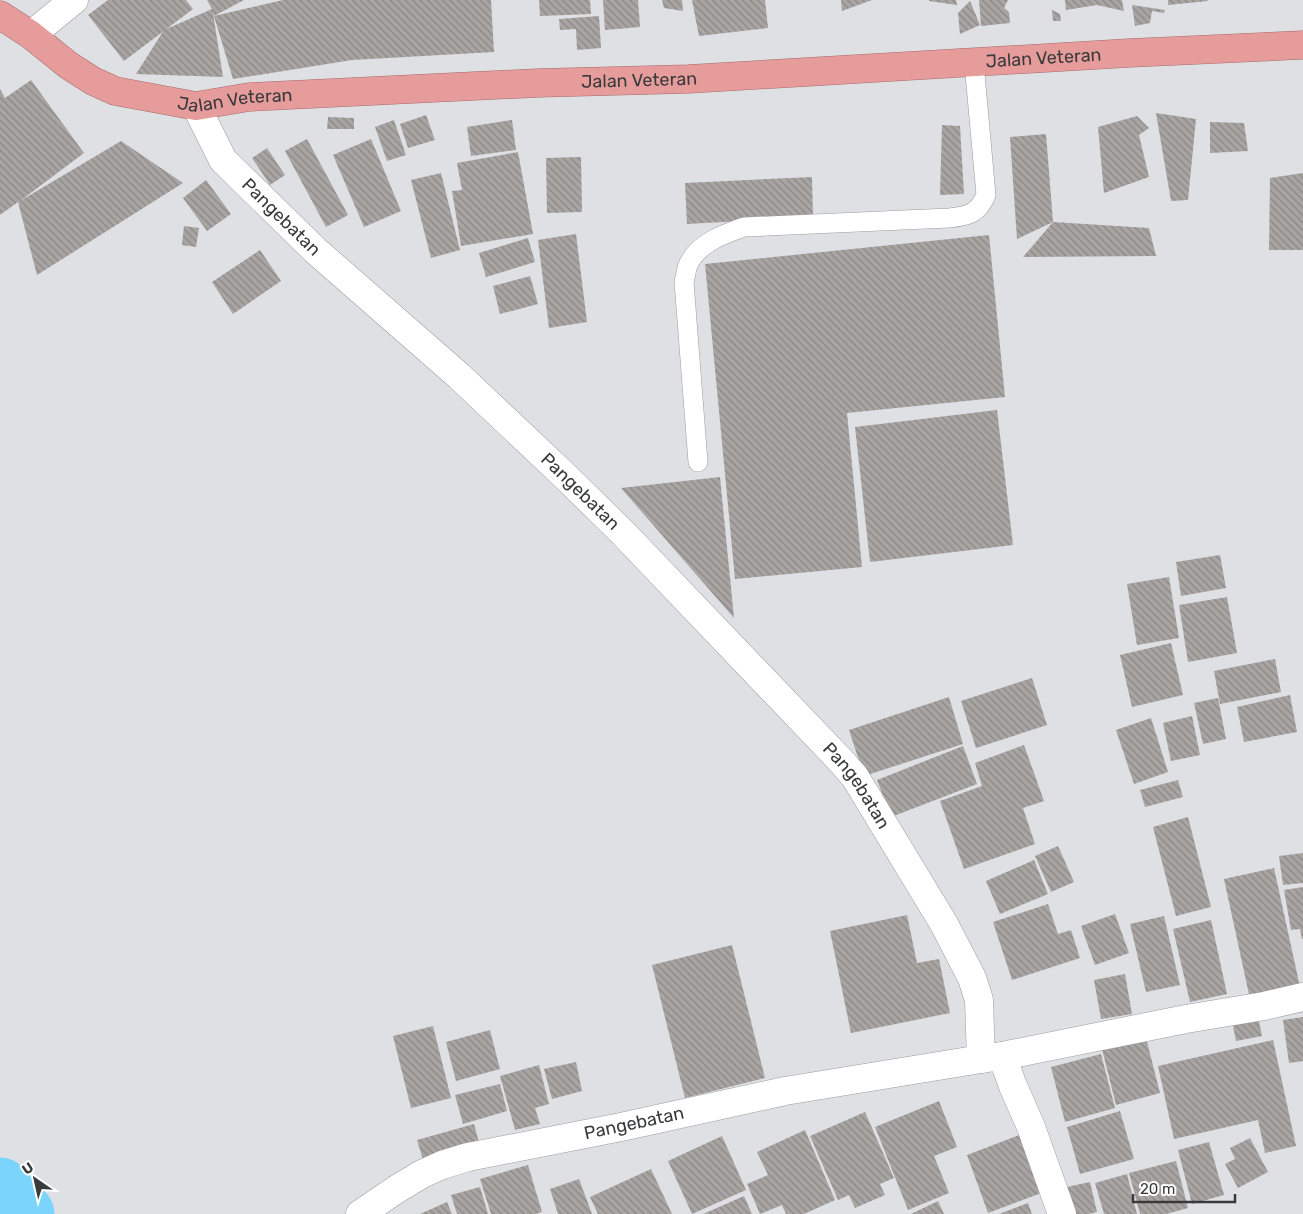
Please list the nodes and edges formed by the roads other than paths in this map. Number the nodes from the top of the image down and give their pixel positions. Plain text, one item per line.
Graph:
1 (74, 0) edge
2 (0, 15) edge
3 (31, 36) junction
4 (1303, 45) edge
5 (974, 62) junction
6 (196, 106) junction
7 (698, 462) dead end
8 (1303, 996) edge
9 (992, 1057) junction
10 (360, 1214) edge
11 (1062, 1214) edge

1 - 3 street
2 - 3 highway, Jalan Veteran
3 - 6 highway, Jalan Veteran
4 - 5 highway, Jalan Veteran
5 - 6 highway, Jalan Veteran
5 - 7 lane
6 - 9 street, Pangebatan
8 - 9 street
9 - 10 street, Pangebatan
9 - 11 street

